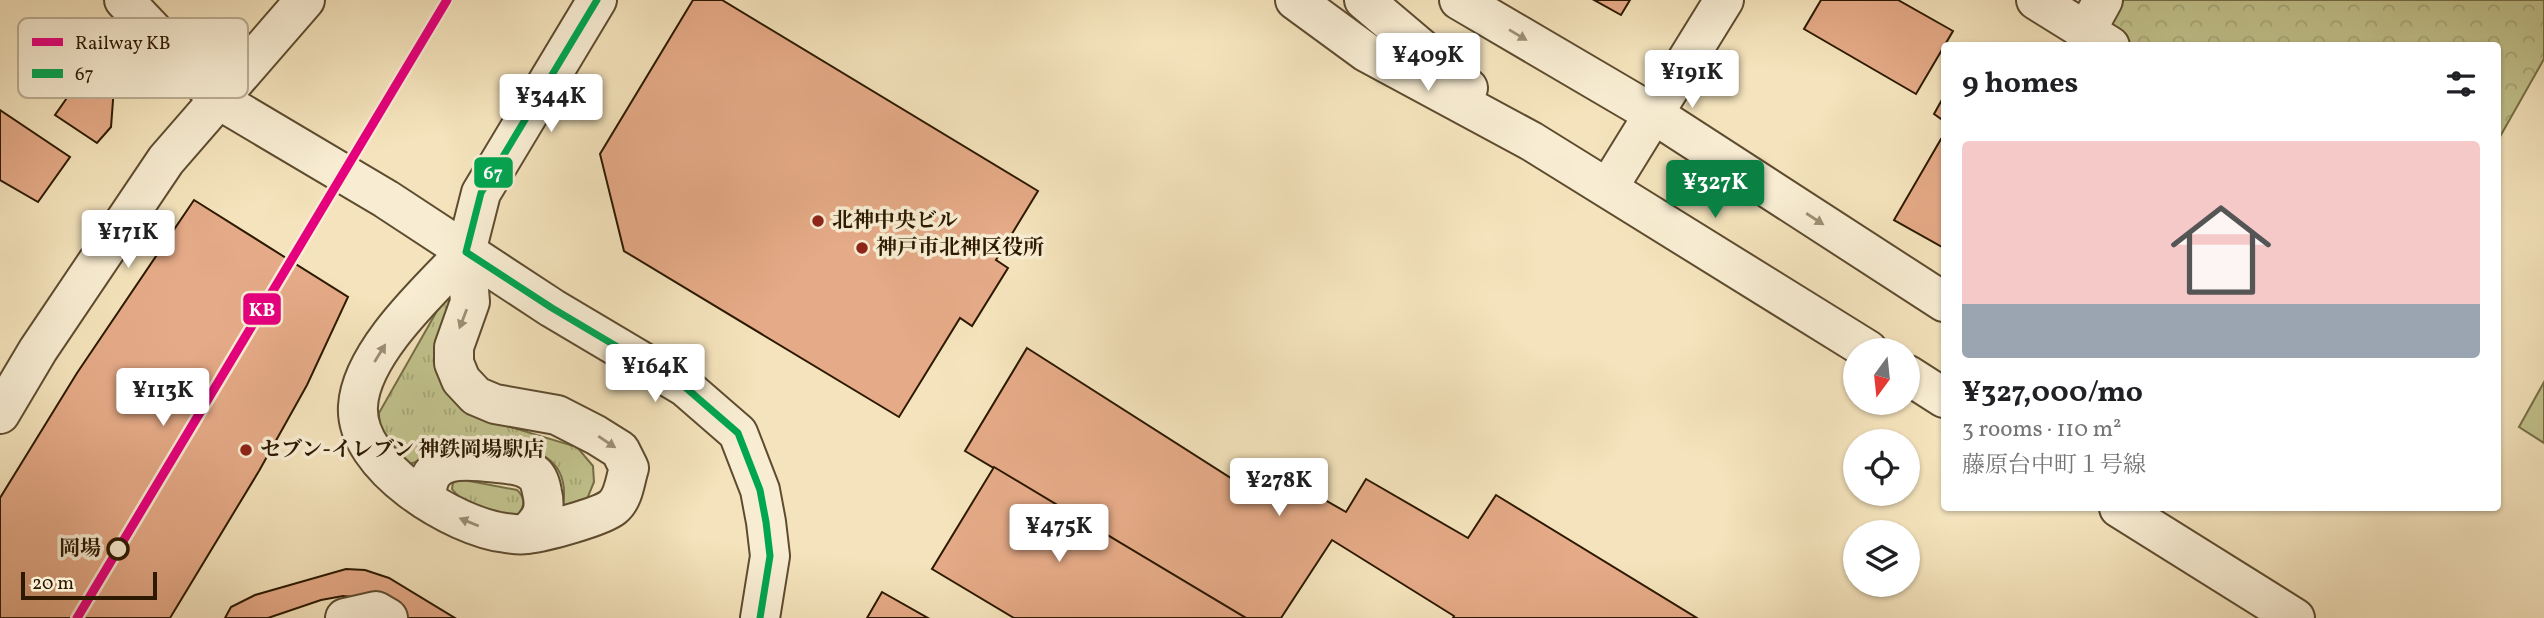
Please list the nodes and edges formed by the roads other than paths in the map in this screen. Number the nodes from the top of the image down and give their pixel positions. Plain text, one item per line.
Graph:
1 (124, 0) edge
2 (305, 0) edge
3 (597, 0) edge
4 (1295, 0) edge
5 (1364, 0) edge
6 (1459, 0) edge
7 (1724, 0) edge
8 (2036, 0) edge
9 (141, 18) edge
10 (2099, 25) edge
11 (248, 66) edge
12 (219, 100) joint
13 (1654, 115) junction
14 (1531, 141) junction
15 (1608, 188) junction
16 (466, 252) junction
17 (1941, 300) edge
18 (1849, 338) edge
19 (1920, 383) edge
20 (1941, 396) edge
21 (0, 414) edge
22 (427, 500) junction
23 (2124, 511) edge
24 (527, 534) junction
25 (345, 618) edge
26 (388, 618) edge
27 (760, 618) edge
28 (2295, 618) edge

1 - 9 street
2 - 11 street
3 - 16 street
4 - 14 street
5 - 14 street
6 -> 13 street
7 - 13 street
8 - 10 street
12 - 16 street
12 - 21 street
13 - 15 street
13 -> 17 street
14 - 15 street
15 - 18 street
22 -> 16 street
16 -> 24 street
16 - 27 street
19 - 20 street
24 -> 22 street
22 - 24 street
23 - 28 street
25 - 26 street

